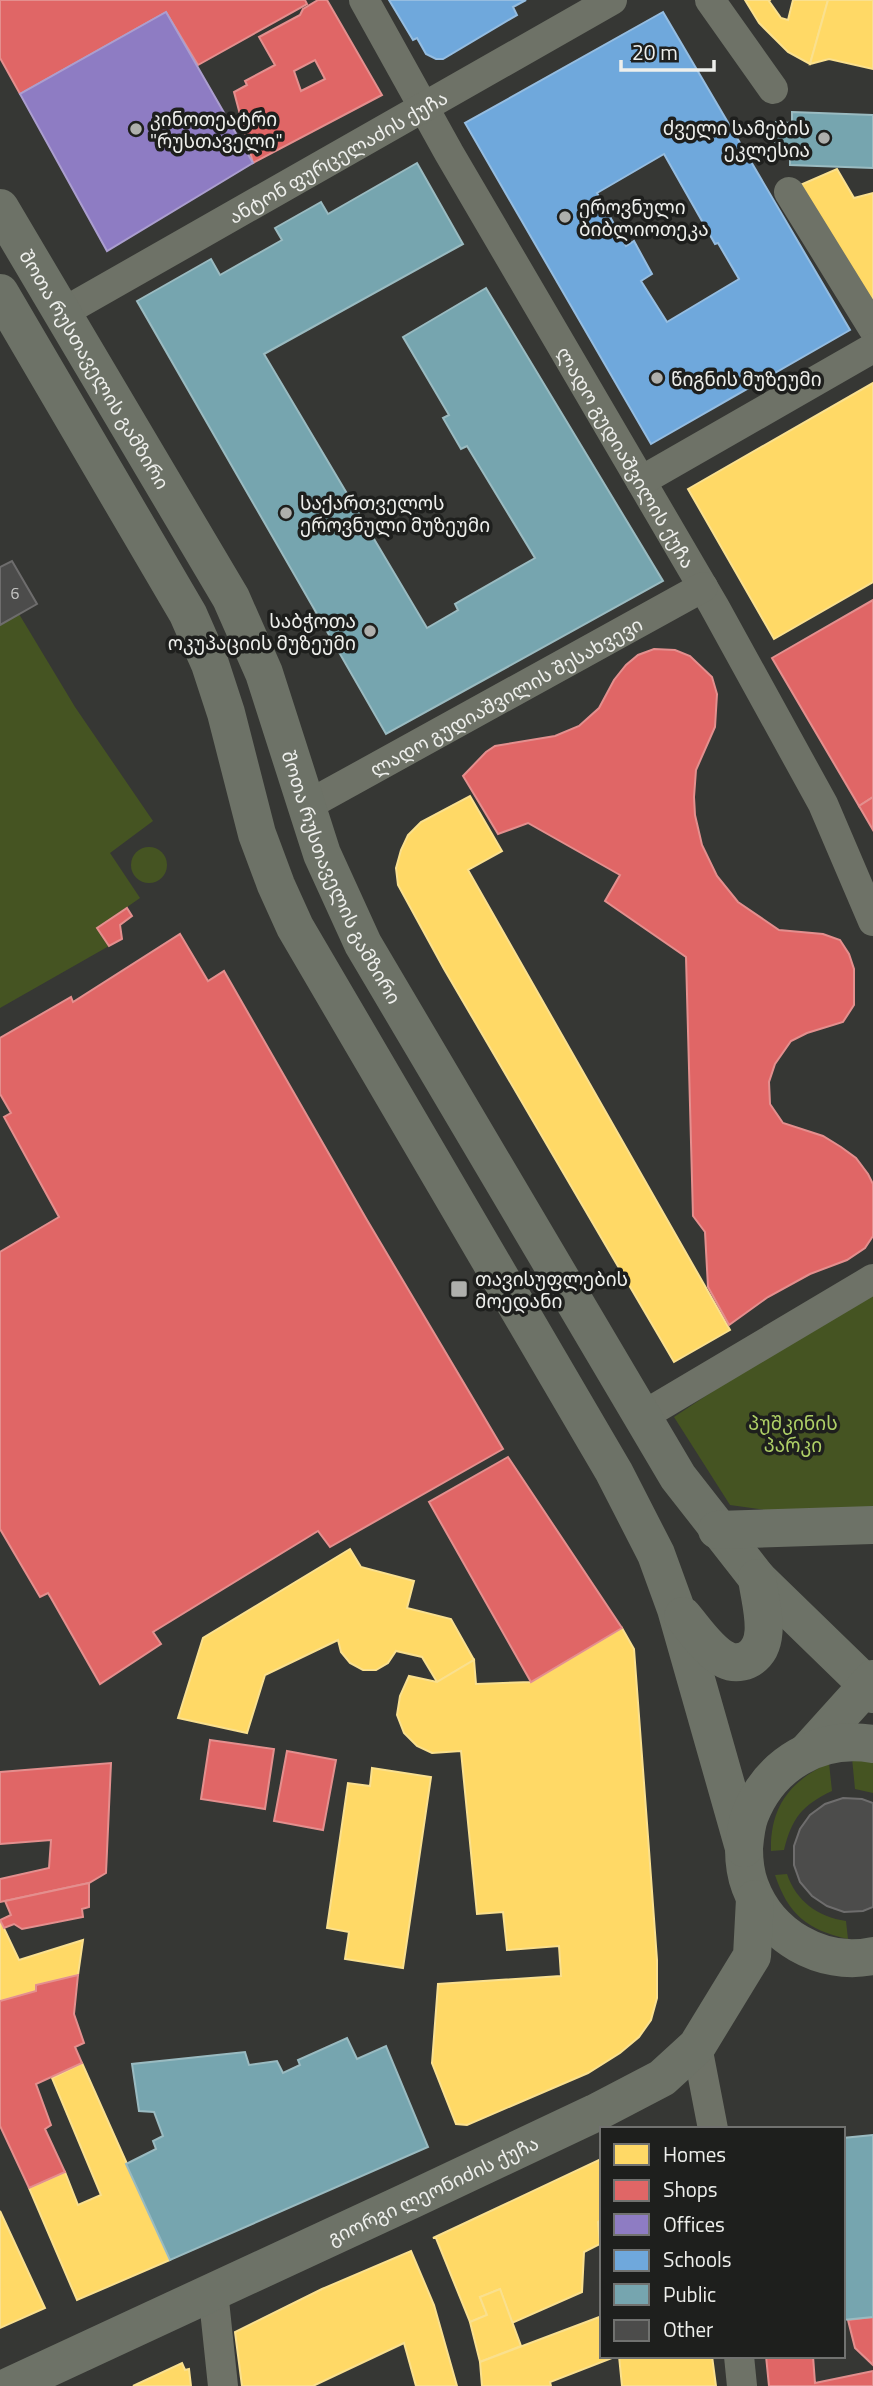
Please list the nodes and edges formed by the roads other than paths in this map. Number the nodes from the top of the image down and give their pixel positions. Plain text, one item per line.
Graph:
1 (363, 0) edge
2 (612, 0) edge
3 (710, 0) edge
4 (773, 89) dead end
5 (424, 108) junction
6 (789, 192) dead end
7 (0, 208) edge
8 (0, 293) edge
9 (62, 313) junction
10 (873, 328) edge
11 (873, 348) edge
12 (641, 481) junction
13 (704, 587) junction
14 (306, 806) junction
15 (873, 921) edge
16 (873, 1279) edge
17 (641, 1416) junction
18 (873, 1525) edge
19 (717, 1530) junction
20 (757, 1578) junction
21 (676, 1609) junction
22 (871, 1685) edge
23 (873, 1744) edge
24 (808, 1751) junction
25 (744, 1847) junction
26 (755, 1899) junction
27 (873, 1956) edge
28 (697, 2046) junction
29 (713, 2127) edge
30 (214, 2291) junction
31 (739, 2358) edge
32 (10, 2386) edge
33 (223, 2386) edge
34 (742, 2386) edge

1 - 5 street, ლადო გუდიაშვილის ქუჩა
2 - 5 street, ანტონ ფურცელაძის ქუჩა
3 - 4 street
5 - 9 street, ანტონ ფურცელაძის ქუჩა
5 - 12 street, ლადო გუდიაშვილის ქუჩა
6 - 10 street
7 - 9 main road, შოთა რუსთაველის გამზირი
8 - 21 main road
9 - 14 main road, შოთა რუსთაველის გამზირი
11 - 12 street
12 - 13 street, ლადო გუდიაშვილის ქუჩა
13 - 14 street, ლადო გუდიაშვილის შესახვევი
13 - 15 street, ლადო გუდიაშვილის ქუჩა
14 - 17 main road, შოთა რუსთაველის გამზირი
16 - 17 street
17 - 19 main road, შოთა რუსთაველის გამზირი
18 - 19 main road
19 - 20 main road
20 - 21 main road
20 - 22 main road
21 - 25 main road
22 - 24 main road
23 - 24 main road
24 - 25 main road
25 - 26 main road
26 - 27 main road
26 - 28 main road, გიორგი ლეონიძის ქუჩა
28 - 29 street
28 - 30 main road, გიორგი ლეონიძის ქუჩა
30 - 32 main road, გიორგი ლეონიძის ქუჩა
30 - 33 street
31 - 34 street

